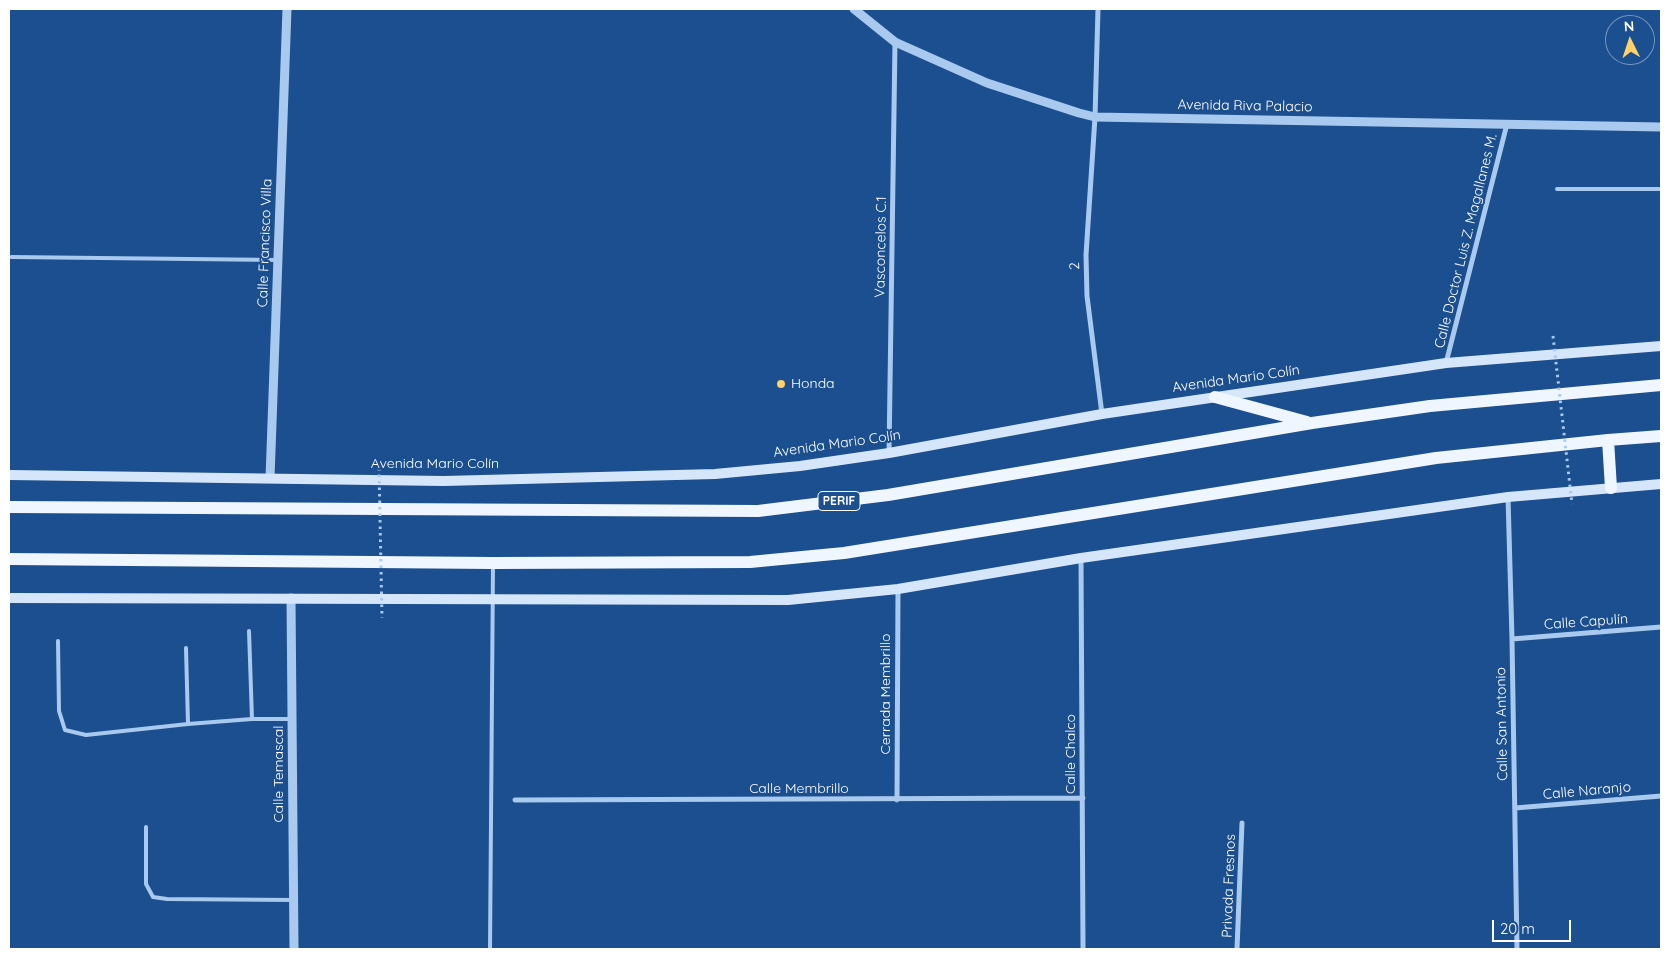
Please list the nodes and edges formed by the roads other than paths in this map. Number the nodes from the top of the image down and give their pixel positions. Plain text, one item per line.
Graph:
1 (287, 9) edge
2 (854, 9) edge
3 (1098, 9) edge
4 (895, 42) junction
5 (1095, 117) junction
6 (1507, 124) junction
7 (1661, 127) edge
8 (1557, 189) dead end
9 (1661, 189) edge
10 (11, 257) dead end
11 (278, 260) junction
12 (1661, 346) edge
13 (1446, 363) junction
14 (1661, 385) edge
15 (1215, 397) junction
16 (1102, 414) junction
17 (1312, 423) junction
18 (1661, 436) edge
19 (1608, 440) junction
20 (889, 453) junction
21 (9, 475) edge
22 (270, 478) junction
23 (1661, 484) edge
24 (1611, 488) junction
25 (1508, 498) junction
26 (9, 507) edge
27 (1081, 558) junction
28 (9, 559) edge
29 (493, 563) junction
30 (898, 589) junction
31 (9, 598) edge
32 (291, 598) junction
33 (493, 600) junction
34 (1661, 627) edge
35 (250, 631) dead end
36 (1512, 639) junction
37 (58, 641) dead end
38 (186, 648) dead end
39 (252, 719) junction
40 (293, 719) junction
41 (188, 724) junction
42 (1661, 796) edge
43 (1083, 798) junction
44 (515, 800) dead end
45 (897, 800) junction
46 (1515, 808) junction
47 (1242, 823) dead end
48 (146, 827) dead end
49 (294, 900) junction
50 (294, 949) edge
51 (490, 949) edge
52 (1083, 949) edge
53 (1238, 949) edge
54 (1517, 949) edge

1 - 11 street, Calle Francisco Villa
2 - 4 street, Avenida Riva Palacio
3 - 5 street, 2
4 - 5 street, Avenida Riva Palacio
4 - 20 street, Vasconcelos C.1
5 - 6 street, Avenida Riva Palacio
5 - 16 street, 2
6 - 7 street, Avenida Riva Palacio
6 - 13 street, Calle Doctor Luis Z. Magallanes M.
8 - 9 lane
10 - 11 lane
11 - 22 street, Calle Francisco Villa
12 - 13 main road, Avenida Mario Colín
13 - 15 main road, Avenida Mario Colín
14 - 17 main road, PERIF
15 - 16 main road, Avenida Mario Colín
15 - 17 main road
16 - 20 main road, Avenida Mario Colín
17 - 26 main road, PERIF
18 - 19 main road
19 - 24 main road
19 - 29 main road
20 - 22 main road, Avenida Mario Colín
21 - 22 main road, Avenida Mario Colín
23 - 24 main road
24 - 25 main road
25 - 27 main road
25 - 36 street, Calle San Antonio
27 - 30 main road
27 - 43 street, Calle Chalco
28 - 29 main road
29 - 33 lane
30 - 33 main road
30 - 45 street, Cerrada Membrillo
31 - 32 main road
32 - 33 main road
32 - 40 street, Calle Temascal
33 - 51 lane
34 - 36 street, Calle Capulín
35 - 39 lane
36 - 46 street, Calle San Antonio
37 - 41 lane
38 - 41 lane
39 - 40 lane
39 - 41 lane
40 - 49 street, Calle Temascal
42 - 46 street, Calle Naranjo
43 - 45 street, Calle Membrillo
43 - 52 street, Calle Chalco
44 - 45 street, Calle Membrillo
46 - 54 street, Calle San Antonio
47 - 53 street, Privada Fresnos
48 - 49 lane
49 - 50 street, Calle Temascal

